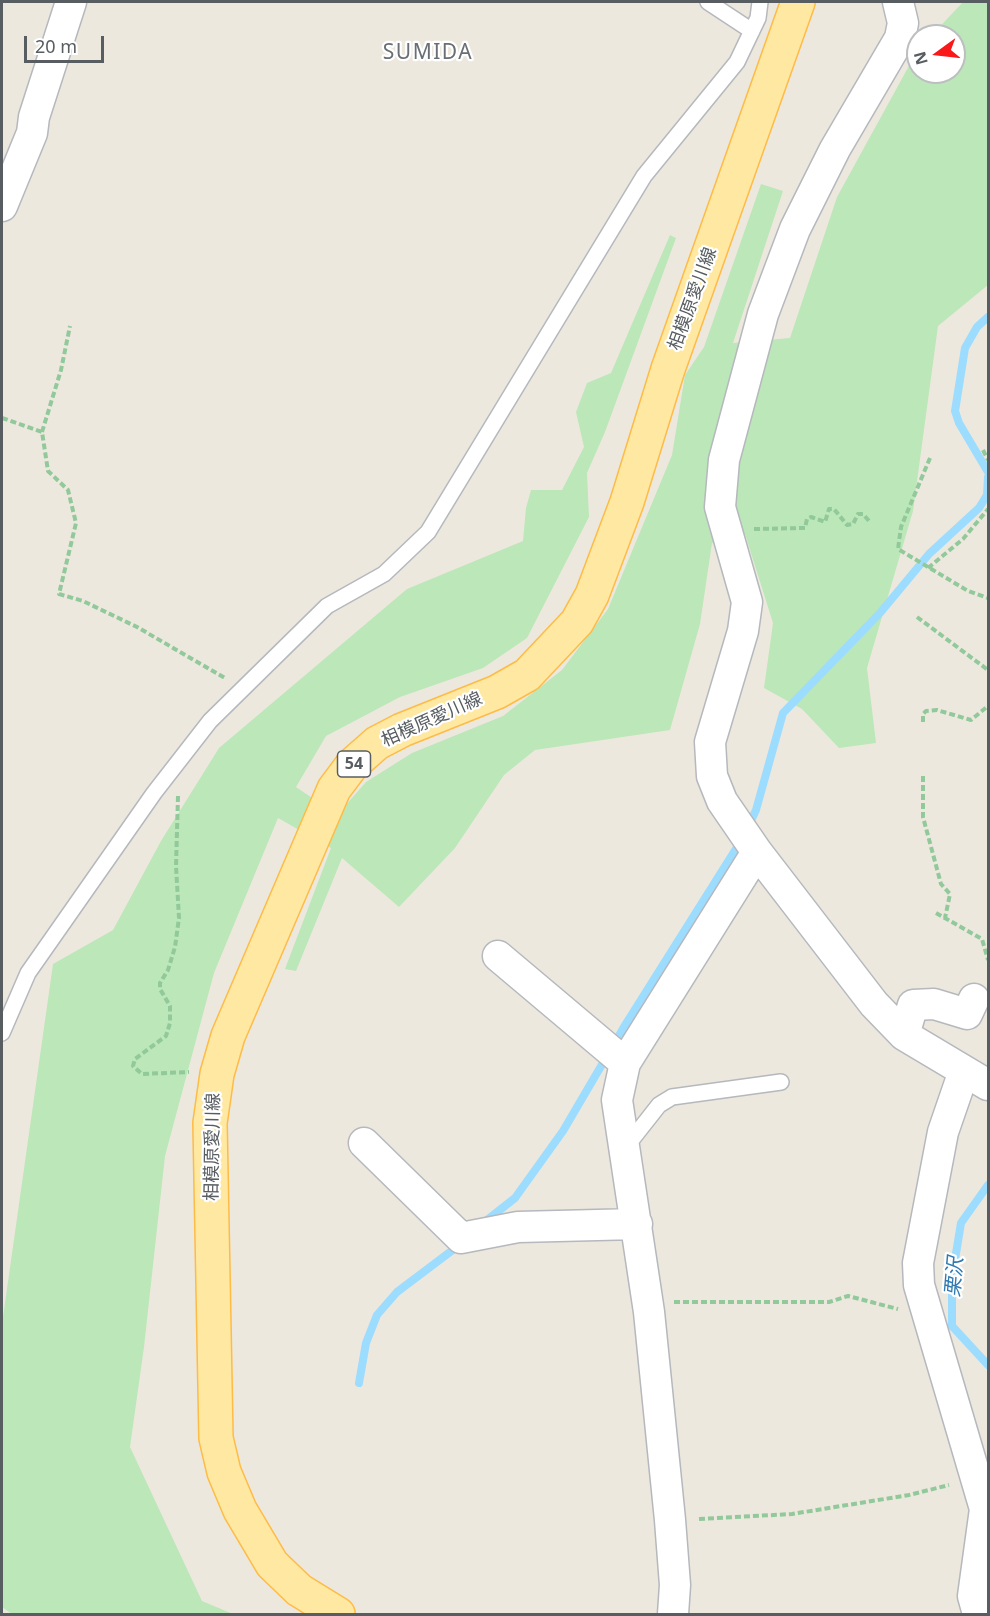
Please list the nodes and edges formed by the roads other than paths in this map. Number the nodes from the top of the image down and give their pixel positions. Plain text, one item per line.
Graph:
1 (71, 2) edge
2 (708, 2) edge
3 (760, 2) edge
4 (798, 2) edge
5 (898, 2) edge
6 (752, 31) junction
7 (2, 206) edge
8 (757, 852) junction
9 (498, 956) dead end
10 (974, 999) dead end
11 (2, 1033) edge
12 (904, 1035) junction
13 (625, 1064) junction
14 (976, 1078) edge
15 (781, 1082) dead end
16 (622, 1141) junction
17 (364, 1143) dead end
18 (637, 1224) junction
19 (976, 1608) edge
20 (338, 1614) edge
21 (673, 1614) edge

1 - 7 street
2 - 6 lane
3 - 6 lane
4 - 20 main road, 相模原愛川線 / 54
5 - 8 street
6 - 11 lane
8 - 12 street
8 - 13 street
9 - 13 street
10 - 12 street
12 - 14 street
13 - 16 street
14 - 19 street
15 - 16 lane
16 - 18 street
17 - 18 street
18 - 21 street

